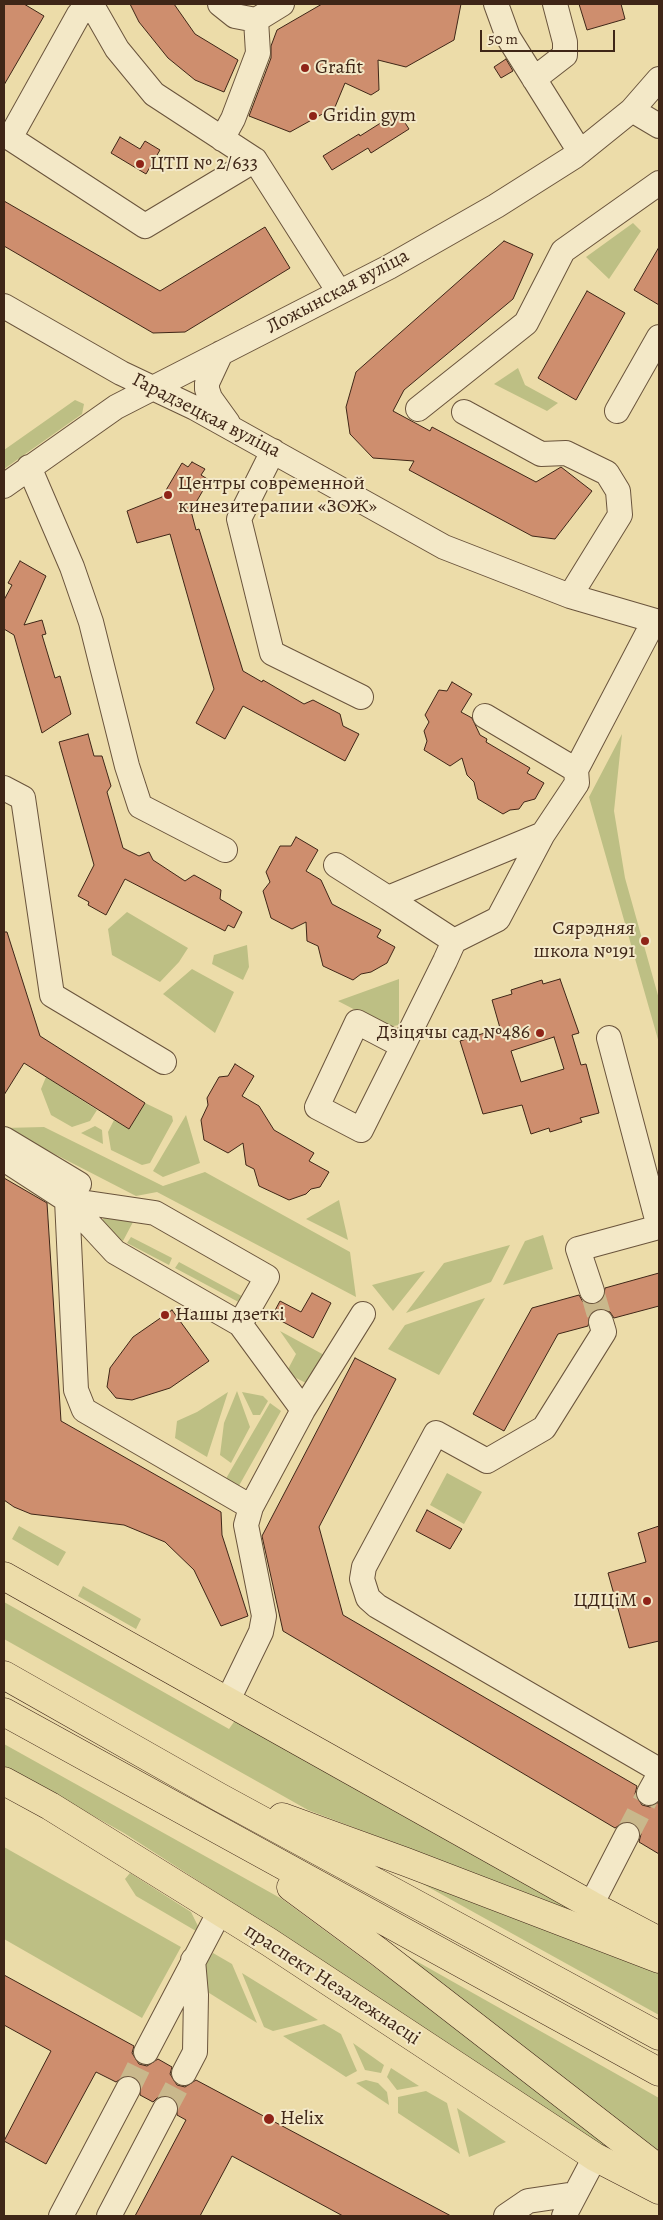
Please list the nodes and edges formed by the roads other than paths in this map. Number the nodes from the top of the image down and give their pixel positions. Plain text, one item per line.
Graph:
1 (220, 4) edge
2 (282, 4) edge
3 (496, 4) edge
4 (555, 4) edge
5 (92, 5) edge
6 (256, 20) junction
7 (534, 79) junction
8 (659, 79) edge
9 (632, 110) junction
10 (659, 126) edge
11 (222, 139) junction
12 (580, 152) junction
13 (255, 160) junction
14 (659, 183) edge
15 (339, 292) junction
16 (4, 306) edge
17 (659, 337) edge
18 (221, 353) junction
19 (121, 373) junction
20 (154, 387) junction
21 (116, 407) junction
22 (418, 409) dead end
23 (617, 411) dead end
24 (464, 412) dead end
25 (234, 430) junction
26 (273, 450) junction
27 (30, 467) junction
28 (4, 486) edge
29 (570, 596) junction
30 (656, 622) edge
31 (361, 697) dead end
32 (485, 716) dead end
33 (576, 770) junction
34 (4, 788) edge
35 (543, 834) junction
36 (225, 850) dead end
37 (336, 865) dead end
38 (388, 898) junction
39 (454, 941) junction
40 (609, 1038) dead end
41 (403, 1046) dead end
42 (164, 1062) dead end
43 (4, 1139) edge
44 (4, 1159) edge
45 (73, 1192) junction
46 (659, 1227) edge
47 (592, 1291) tunnel mouth
48 (363, 1314) dead end
49 (601, 1322) tunnel mouth
50 (240, 1324) junction
51 (303, 1410) junction
52 (251, 1507) junction
53 (4, 1576) edge
54 (4, 1675) edge
55 (227, 1702) junction
56 (4, 1712) edge
57 (659, 1770) edge
58 (4, 1781) edge
59 (219, 1797) junction
60 (202, 1821) junction
61 (627, 1835) tunnel mouth
62 (591, 1905) junction
63 (219, 1913) junction
64 (659, 1941) edge
65 (659, 1959) edge
66 (193, 1960) junction
67 (659, 2036) edge
68 (146, 2052) tunnel mouth
69 (659, 2072) edge
70 (184, 2073) tunnel mouth
71 (128, 2089) tunnel mouth
72 (165, 2109) tunnel mouth
73 (595, 2157) junction
74 (659, 2169) edge
75 (659, 2190) edge
76 (574, 2194) junction
77 (61, 2216) edge
78 (109, 2216) edge
79 (506, 2216) edge
80 (564, 2216) edge

1 - 6 street
2 - 6 street
3 - 7 street
4 - 7 street
5 - 11 street
5 - 13 street
6 - 11 street
7 - 12 street
8 - 9 street, Ложынская вуліца
9 - 10 street
9 - 12 street, Ложынская вуліца
11 - 13 street
12 - 15 street, Ложынская вуліца
13 - 15 street
14 - 22 street
15 - 18 street, Ложынская вуліца
16 - 19 street, Гарадзецкая вуліца
17 - 23 street
18 - 20 street, Ложынская вуліца
18 - 25 street
19 - 20 street, Гарадзецкая вуліца
19 - 21 street
20 - 21 street, Ложынская вуліца
20 - 25 street, Гарадзецкая вуліца
21 - 27 street, Ложынская вуліца
24 - 29 street
25 - 26 street, Гарадзецкая вуліца
26 - 29 street, Гарадзецкая вуліца
26 - 31 street
27 - 28 street, Ложынская вуліца
27 - 36 street
29 - 30 street, Гарадзецкая вуліца
30 - 33 street
32 - 33 street
33 - 35 street
34 - 42 street
35 - 38 street
35 - 39 street
37 - 38 street
38 - 39 street
39 - 41 street
40 - 46 street
43 - 45 street
44 - 45 street
45 - 50 street
45 - 50 street
45 - 52 street
46 - 47 street
48 - 51 street
49 - 57 street
50 - 51 street
51 - 52 street
52 - 55 street
53 - 55 main road
54 - 59 main road
55 - 62 main road
56 - 60 main road
58 - 63 main road, праспект Незалежнасці
59 - 65 main road
59 - 67 main road
60 - 69 main road
60 - 74 main road
61 - 62 street
62 - 64 main road
63 - 66 street
63 - 73 main road, праспект Незалежнасці
66 - 68 street
66 - 70 street
71 - 77 street
72 - 78 street
73 - 75 main road, праспект Незалежнасці
73 - 76 street
76 - 79 street
76 - 80 street

